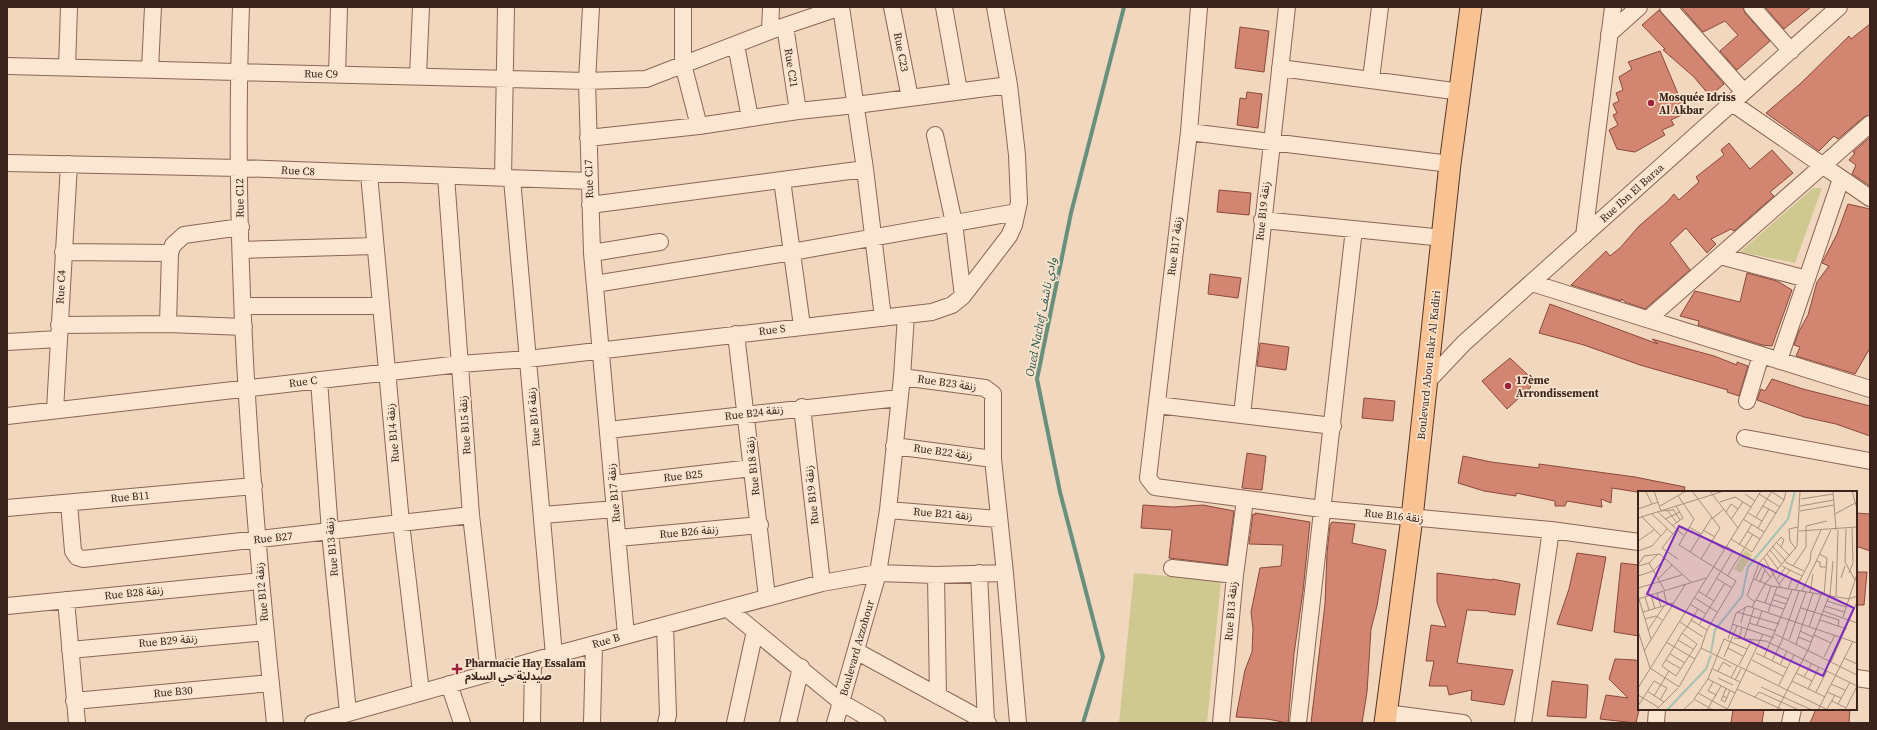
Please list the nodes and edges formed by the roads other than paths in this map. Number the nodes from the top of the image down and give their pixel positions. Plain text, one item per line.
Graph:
1 (69, 7) edge
2 (153, 7) edge
3 (241, 7) edge
4 (339, 7) edge
5 (421, 7) edge
6 (506, 7) edge
7 (590, 7) edge
8 (683, 7) edge
9 (771, 7) edge
10 (841, 7) edge
11 (892, 7) edge
12 (944, 7) edge
13 (995, 7) edge
14 (1199, 7) edge
15 (1286, 7) edge
16 (1380, 7) edge
17 (1471, 7) edge
18 (1613, 7) edge
19 (1639, 7) edge
20 (1668, 7) edge
21 (1752, 7) edge
22 (1838, 7) edge
23 (777, 28) junction
24 (1609, 34) junction
25 (736, 45) junction
26 (1791, 50) junction
27 (683, 64) junction
28 (7, 66) edge
29 (68, 68) junction
30 (1280, 68) junction
31 (150, 69) junction
32 (239, 72) junction
33 (337, 75) junction
34 (418, 76) junction
35 (505, 78) junction
36 (1371, 79) junction
37 (587, 81) junction
38 (1009, 85) junction
39 (959, 91) junction
40 (1461, 92) junction
41 (910, 98) junction
42 (1738, 98) junction
43 (856, 105) junction
44 (798, 111) junction
45 (750, 118) junction
46 (1870, 124) edge
47 (699, 126) junction
48 (1189, 132) junction
49 (936, 135) dead end
50 (588, 138) junction
51 (1271, 143) junction
52 (7, 163) edge
53 (69, 164) junction
54 (1450, 164) junction
55 (1822, 165) junction
56 (239, 168) junction
57 (865, 169) junction
58 (369, 174) junction
59 (446, 176) junction
60 (508, 178) junction
61 (1841, 179) junction
62 (782, 180) junction
63 (590, 181) junction
64 (1870, 198) edge
65 (590, 205) junction
66 (1017, 212) junction
67 (1262, 220) junction
68 (954, 223) junction
69 (241, 227) junction
70 (1354, 229) junction
71 (1584, 236) junction
72 (873, 237) junction
73 (1444, 238) junction
74 (660, 242) dead end
75 (375, 246) junction
76 (241, 250) junction
77 (63, 252) junction
78 (792, 252) junction
79 (170, 253) junction
80 (592, 253) junction
81 (1720, 256) junction
82 (1807, 279) junction
83 (1532, 283) junction
84 (595, 284) junction
85 (963, 296) junction
86 (242, 306) junction
87 (380, 306) junction
88 (906, 315) junction
89 (883, 318) junction
90 (1648, 319) junction
91 (168, 324) junction
92 (802, 326) junction
93 (244, 327) junction
94 (59, 332) junction
95 (736, 334) junction
96 (7, 342) edge
97 (600, 351) junction
98 (1761, 355) junction
99 (528, 359) junction
100 (1779, 360) junction
101 (460, 364) junction
102 (387, 373) junction
103 (902, 377) junction
104 (319, 380) junction
105 (1428, 381) junction
106 (1869, 385) edge
107 (246, 389) junction
108 (899, 398) junction
109 (1747, 401) dead end
110 (1157, 405) junction
111 (802, 407) junction
112 (55, 410) junction
113 (747, 414) junction
114 (1242, 415) junction
115 (7, 416) edge
116 (1333, 426) junction
117 (608, 430) junction
118 (1745, 438) dead end
119 (894, 446) junction
120 (993, 459) junction
121 (1870, 461) edge
122 (752, 468) junction
123 (613, 484) junction
124 (1151, 484) joint
125 (254, 486) junction
126 (1244, 500) junction
127 (68, 503) junction
128 (7, 508) edge
129 (615, 509) junction
130 (1322, 509) junction
131 (888, 510) junction
132 (471, 515) junction
133 (543, 516) junction
134 (1412, 518) junction
135 (998, 519) junction
136 (401, 523) junction
137 (760, 525) junction
138 (1551, 530) junction
139 (330, 532) junction
140 (618, 538) junction
141 (258, 539) junction
142 (1638, 542) edge
143 (1172, 568) dead end
144 (1005, 572) junction
145 (878, 573) junction
146 (979, 573) junction
147 (936, 575) junction
148 (1235, 576) junction
149 (261, 581) junction
150 (822, 583) junction
151 (767, 597) junction
152 (66, 600) junction
153 (7, 606) edge
154 (728, 609) junction
155 (665, 625) junction
156 (755, 631) junction
157 (266, 632) junction
158 (626, 635) junction
159 (594, 645) junction
160 (70, 650) junction
161 (856, 650) junction
162 (554, 655) junction
163 (533, 661) junction
164 (801, 667) junction
165 (489, 673) junction
166 (1857, 678) edge
167 (1870, 680) edge
168 (271, 683) junction
169 (449, 684) junction
170 (421, 692) junction
171 (938, 696) junction
172 (74, 701) junction
173 (842, 702) junction
174 (1658, 710) edge
175 (1792, 710) edge
176 (348, 712) junction
177 (1386, 718) edge
178 (316, 722) edge
179 (987, 722) edge
180 (77, 723) edge
181 (275, 723) edge
182 (462, 723) edge
183 (532, 723) edge
184 (592, 723) edge
185 (666, 723) edge
186 (735, 723) edge
187 (788, 723) edge
188 (835, 723) edge
189 (877, 723) edge
190 (1018, 723) edge
191 (1224, 723) edge
192 (1298, 723) edge
193 (1463, 723) edge
194 (1523, 723) edge
195 (1656, 723) edge
196 (1790, 723) edge

1 - 29 street
2 - 31 street
3 - 32 street, Rue C12
4 - 33 street
5 - 34 street
6 - 35 street, Rue B16 زنقة
7 - 37 street, Rue C17
8 - 27 street
9 - 23 street, Rue C21
10 - 23 street, Rue C9
10 - 43 street
11 - 41 street, Rue C23
12 - 39 street
13 - 38 street
14 - 48 street, Rue B17 زنقة
15 - 30 street, Rue B19 زنقة
16 - 36 street
17 - 40 main road, Boulevard Abou Bakr Al Kadiri
18 - 24 street
19 - 24 street
20 - 42 street
21 - 26 street
22 - 26 street, Rue Ibn El Baraa
23 - 25 street, Rue C9
23 - 44 street, Rue C21
24 - 71 street
25 - 27 street, Rue C9
25 - 45 street
26 - 42 street, Rue Ibn El Baraa
27 - 37 street, Rue C9
27 - 47 street
28 - 29 street, Rue C9
29 - 31 street, Rue C9
30 - 36 street
30 - 51 street, Rue B19 زنقة
31 - 32 street, Rue C9
32 - 33 street, Rue C9
32 - 56 street, Rue C12
33 - 34 street, Rue C9
34 - 35 street, Rue C9
35 - 37 street, Rue C9
35 - 60 street, Rue B16 زنقة
36 - 40 street
37 - 50 street, Rue C17
38 - 39 street
38 - 66 street
39 - 41 street
40 - 54 main road, Boulevard Abou Bakr Al Kadiri
41 - 43 street
42 - 55 street
42 - 71 street, Rue Ibn El Baraa
43 - 44 street
43 - 57 street
44 - 45 street
45 - 47 street
46 - 55 street
47 - 50 street
48 - 51 street
48 - 110 street, Rue B17 زنقة
49 - 68 street
50 - 63 street, Rue C17
51 - 54 street
51 - 67 street, Rue B19 زنقة
52 - 53 street, Rue C8
53 - 56 street, Rue C8
53 - 77 street, Rue C4
54 - 73 main road, Boulevard Abou Bakr Al Kadiri
55 - 61 street
55 - 81 street
56 - 58 street, Rue C8
56 - 69 street, Rue C12
57 - 62 street
57 - 72 street
58 - 59 street, Rue C8
58 - 75 street, Rue B14 زنقة
59 - 60 street, Rue C8
59 - 101 street, Rue B15 زنقة
60 - 63 street, Rue C8
60 - 99 street, Rue B16 زنقة
61 - 64 street
61 - 82 street
62 - 65 street
62 - 78 street
63 - 65 street, Rue C17
65 - 80 street, Rue C17
66 - 68 street
66 - 85 street
67 - 70 street
67 - 114 street, Rue B19 زنقة
68 - 72 street
68 - 85 street
69 - 76 street, Rue C12
69 - 79 street
70 - 73 street
70 - 116 street
71 - 83 street, Rue Ibn El Baraa
72 - 78 street
72 - 89 street
73 - 105 main road, Boulevard Abou Bakr Al Kadiri
74 - 80 street
75 - 76 street
75 - 87 street, Rue B14 زنقة
76 - 86 street, Rue C12
77 - 79 street
77 - 94 street, Rue C4
78 - 84 street
78 - 92 street
79 - 91 street
80 - 84 street, Rue C17
81 - 82 street
81 - 90 street
82 - 100 street
83 - 90 street
83 - 105 street, Rue Ibn El Baraa
84 - 97 street, Rue C17
85 - 88 street, Rue S
86 - 87 street
86 - 93 street, Rue C12
87 - 102 street, Rue B14 زنقة
88 - 89 street, Rue S
88 - 103 street, Boulevard Azzohour
89 - 92 street, Rue S
90 - 98 street
91 - 93 street
91 - 94 street
92 - 95 street, Rue S
93 - 107 street, Rue C12
94 - 96 street
94 - 112 street, Rue C4
95 - 97 street, Rue S
95 - 113 street, Rue B18 زنقة
97 - 99 street, Rue C
97 - 117 street, Rue B17 زنقة
98 - 100 street
98 - 109 street
99 - 101 street, Rue C
99 - 133 street, Rue B16 زنقة
100 - 106 street
101 - 102 street, Rue C
101 - 132 street, Rue B15 زنقة
102 - 104 street, Rue C
102 - 136 street, Rue B14 زنقة
103 - 108 street, Boulevard Azzohour
103 - 120 street, Rue B23 زنقة
104 - 107 street, Rue C
104 - 139 street, Rue B13 زنقة
105 - 134 main road, Boulevard Abou Bakr Al Kadiri
107 - 112 street, Rue C
107 - 125 street, Rue B12 زنقة
108 - 111 street, Rue B24 زنقة
108 - 119 street, Boulevard Azzohour
110 - 114 street
110 - 124 street, Rue B17 زنقة
111 - 113 street, Rue B24 زنقة
111 - 150 street, Rue B19 زنقة
112 - 115 street, Rue C
113 - 117 street, Rue B24 زنقة
113 - 122 street, Rue B18 زنقة
114 - 116 street
116 - 130 street
117 - 123 street, Rue B17 زنقة
118 - 121 street
119 - 120 street, Rue B22 زنقة
119 - 131 street, Boulevard Azzohour
120 - 135 street
122 - 123 street, Rue B25
122 - 137 street, Rue B18 زنقة
123 - 129 street, Rue B17 زنقة
124 - 126 street, Rue B16 زنقة
125 - 127 street, Rue B11
125 - 141 street, Rue B12 زنقة
126 - 130 street, Rue B16 زنقة
126 - 148 street, Rue B13 زنقة
127 - 128 street, Rue B11
127 - 141 street, Rue B27
129 - 133 street
129 - 140 street, Rue B17 زنقة
130 - 134 street, Rue B16 زنقة
130 - 192 street
131 - 135 street, Rue B21 زنقة
131 - 145 street, Boulevard Azzohour
132 - 136 street, Rue B27
132 - 165 street, Rue B15 زنقة
133 - 162 street, Rue B16 زنقة
134 - 138 street, Rue B16 زنقة
134 - 177 main road, Boulevard Abou Bakr Al Kadiri
135 - 144 street
136 - 139 street, Rue B27
136 - 170 street, Rue B14 زنقة
137 - 140 street, Rue B26 زنقة
137 - 151 street, Rue B18 زنقة
138 - 142 street, Rue B16 زنقة
138 - 194 street
139 - 141 street, Rue B27
139 - 176 street, Rue B13 زنقة
140 - 158 street, Rue B17 زنقة
141 - 149 street, Rue B12 زنقة
143 - 148 street
144 - 146 street, Rue B
144 - 190 street
145 - 147 street, Rue B
145 - 150 street, Rue B
145 - 161 street, Boulevard Azzohour
146 - 147 street, Rue B
146 - 179 street
147 - 171 street
148 - 191 street, Rue B13 زنقة
149 - 152 street, Rue B28 زنقة
149 - 157 street, Rue B12 زنقة
150 - 151 street, Rue B
151 - 154 street, Rue B
152 - 153 street, Rue B28 زنقة
152 - 160 street
154 - 155 street, Rue B
154 - 156 street
155 - 158 street, Rue B
155 - 185 street
156 - 164 street
156 - 186 street
157 - 160 street, Rue B29 زنقة
157 - 168 street, Rue B12 زنقة
158 - 159 street, Rue B
159 - 162 street, Rue B
159 - 184 street
160 - 172 street
161 - 171 street
161 - 173 street, Boulevard Azzohour
162 - 163 street, Rue B
163 - 165 street, Rue B
163 - 183 street
164 - 173 street
164 - 187 street
165 - 169 street, Rue B
166 - 167 street
168 - 172 street, Rue B30
168 - 181 street, Rue B12 زنقة
169 - 170 street, Rue B
169 - 182 street
170 - 176 street, Rue B
171 - 179 street
172 - 180 street
173 - 188 street, Boulevard Azzohour
173 - 189 street
174 - 195 street
175 - 196 street
176 - 178 street, Rue B
177 - 193 street

